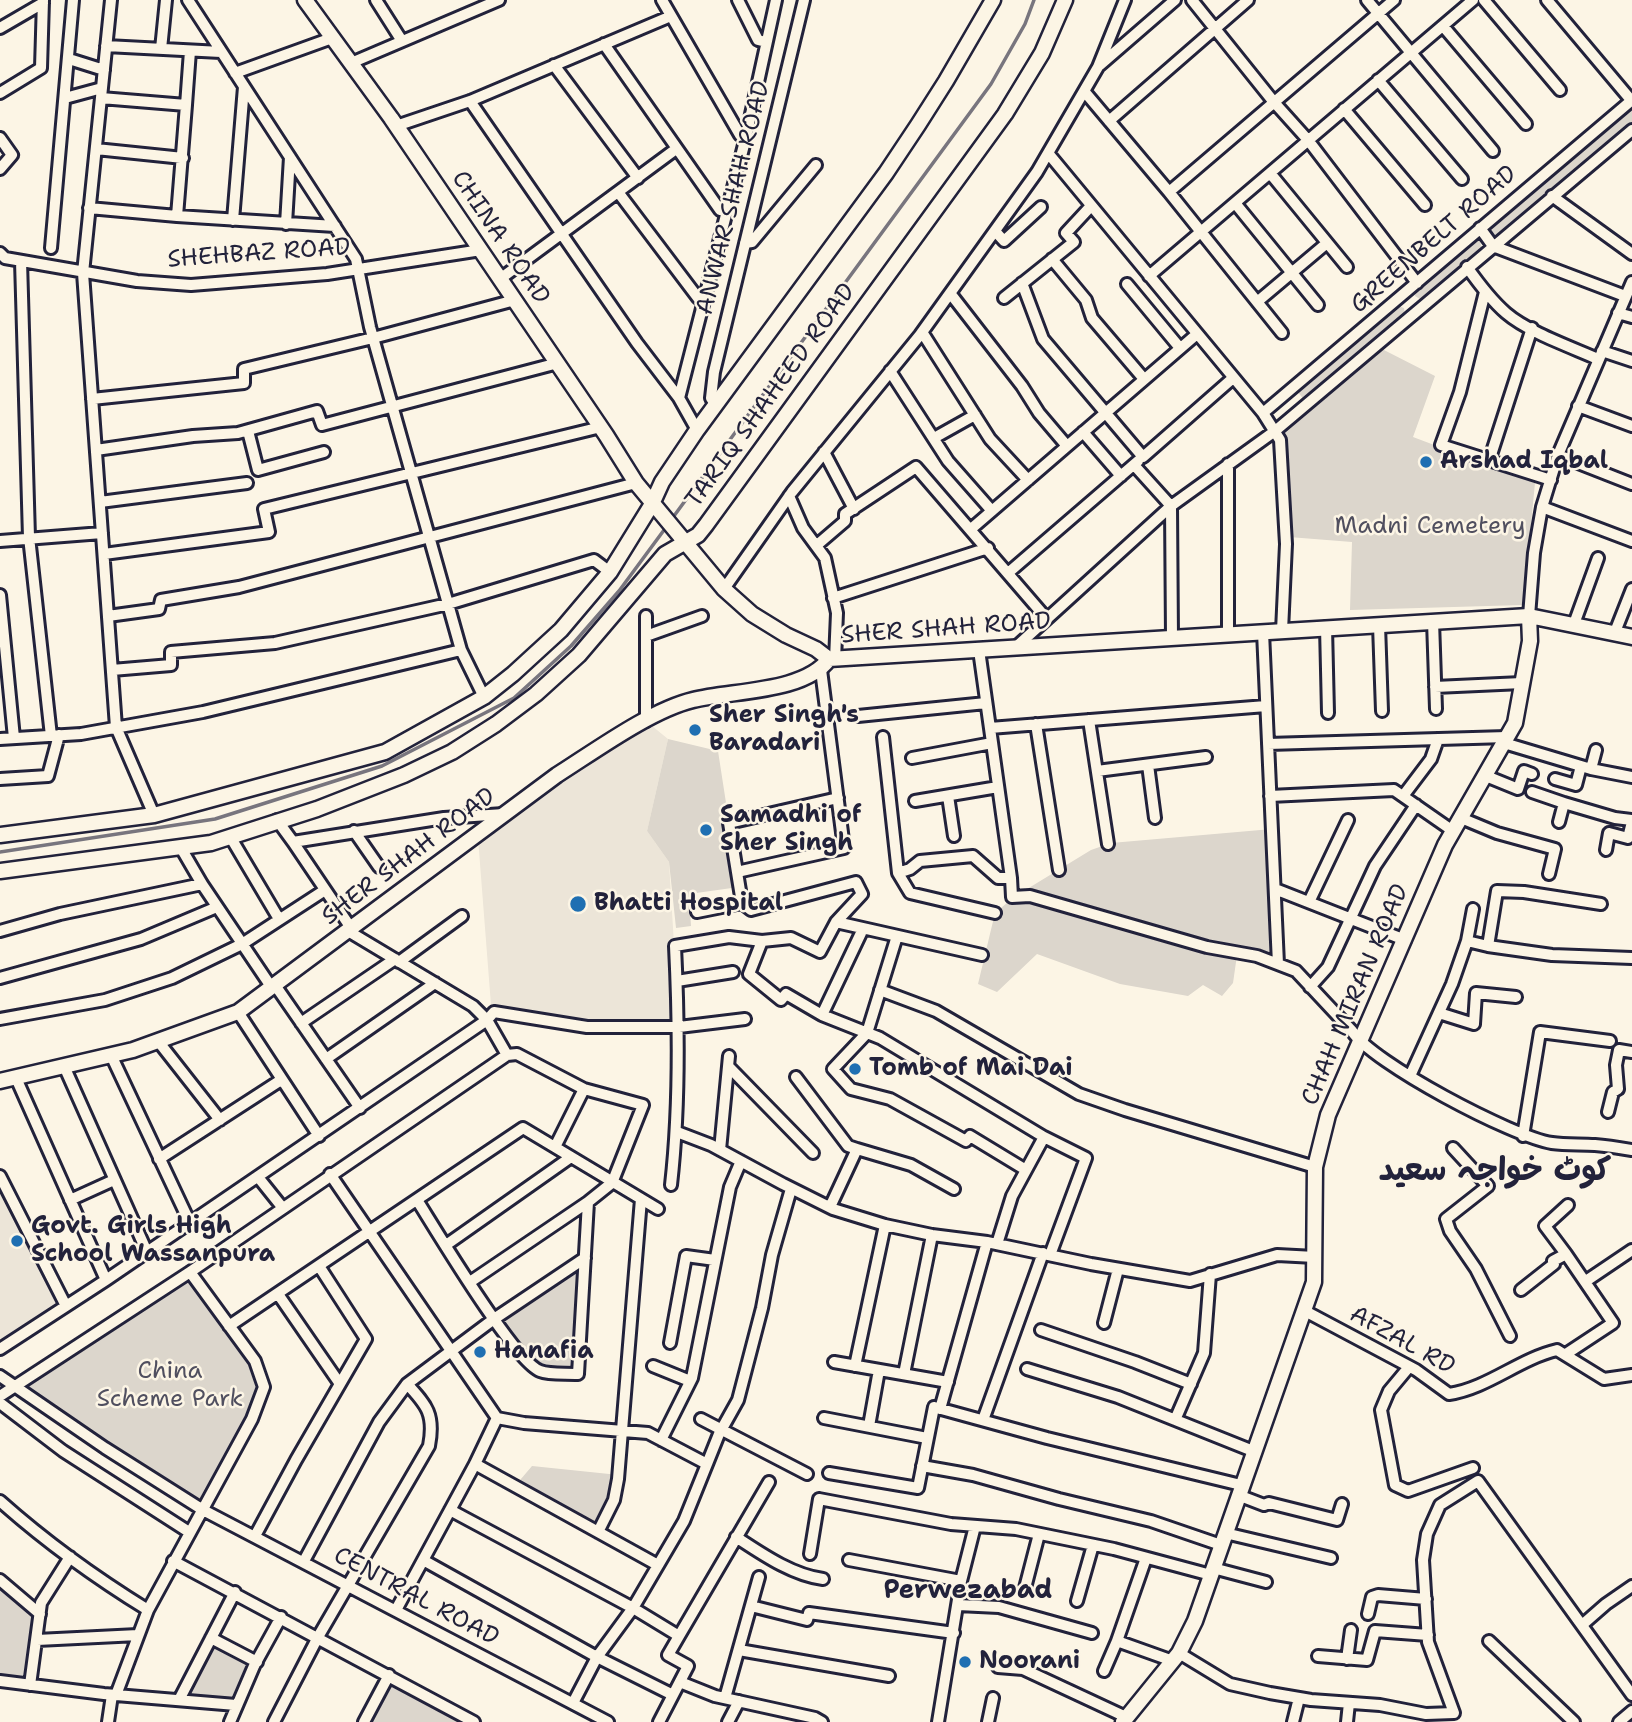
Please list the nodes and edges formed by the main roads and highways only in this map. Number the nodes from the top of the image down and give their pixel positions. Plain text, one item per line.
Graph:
1 (305, 0) edge
2 (993, 0) edge
3 (1065, 0) edge
4 (656, 508) junction
5 (680, 536) junction
6 (1529, 616) junction
7 (1632, 636) edge
8 (828, 663) junction
9 (0, 835) edge
10 (0, 871) edge
11 (0, 1081) edge
12 (1125, 1720) edge

1 - 4 main road, CHINA ROAD
2 - 4 main road, TARIQ SHAHEED ROAD
3 - 5 main road, TARIQ SHAHEED ROAD
4 - 5 main road, CHINA ROAD
4 - 9 main road, TARIQ SHAHEED ROAD
5 - 8 main road
5 - 10 main road, TARIQ SHAHEED ROAD
6 - 7 main road, SHER SHAH ROAD
6 - 8 main road, SHER SHAH ROAD
6 - 12 main road, CHAH MIRAN ROAD
8 - 11 main road, SHER SHAH ROAD

